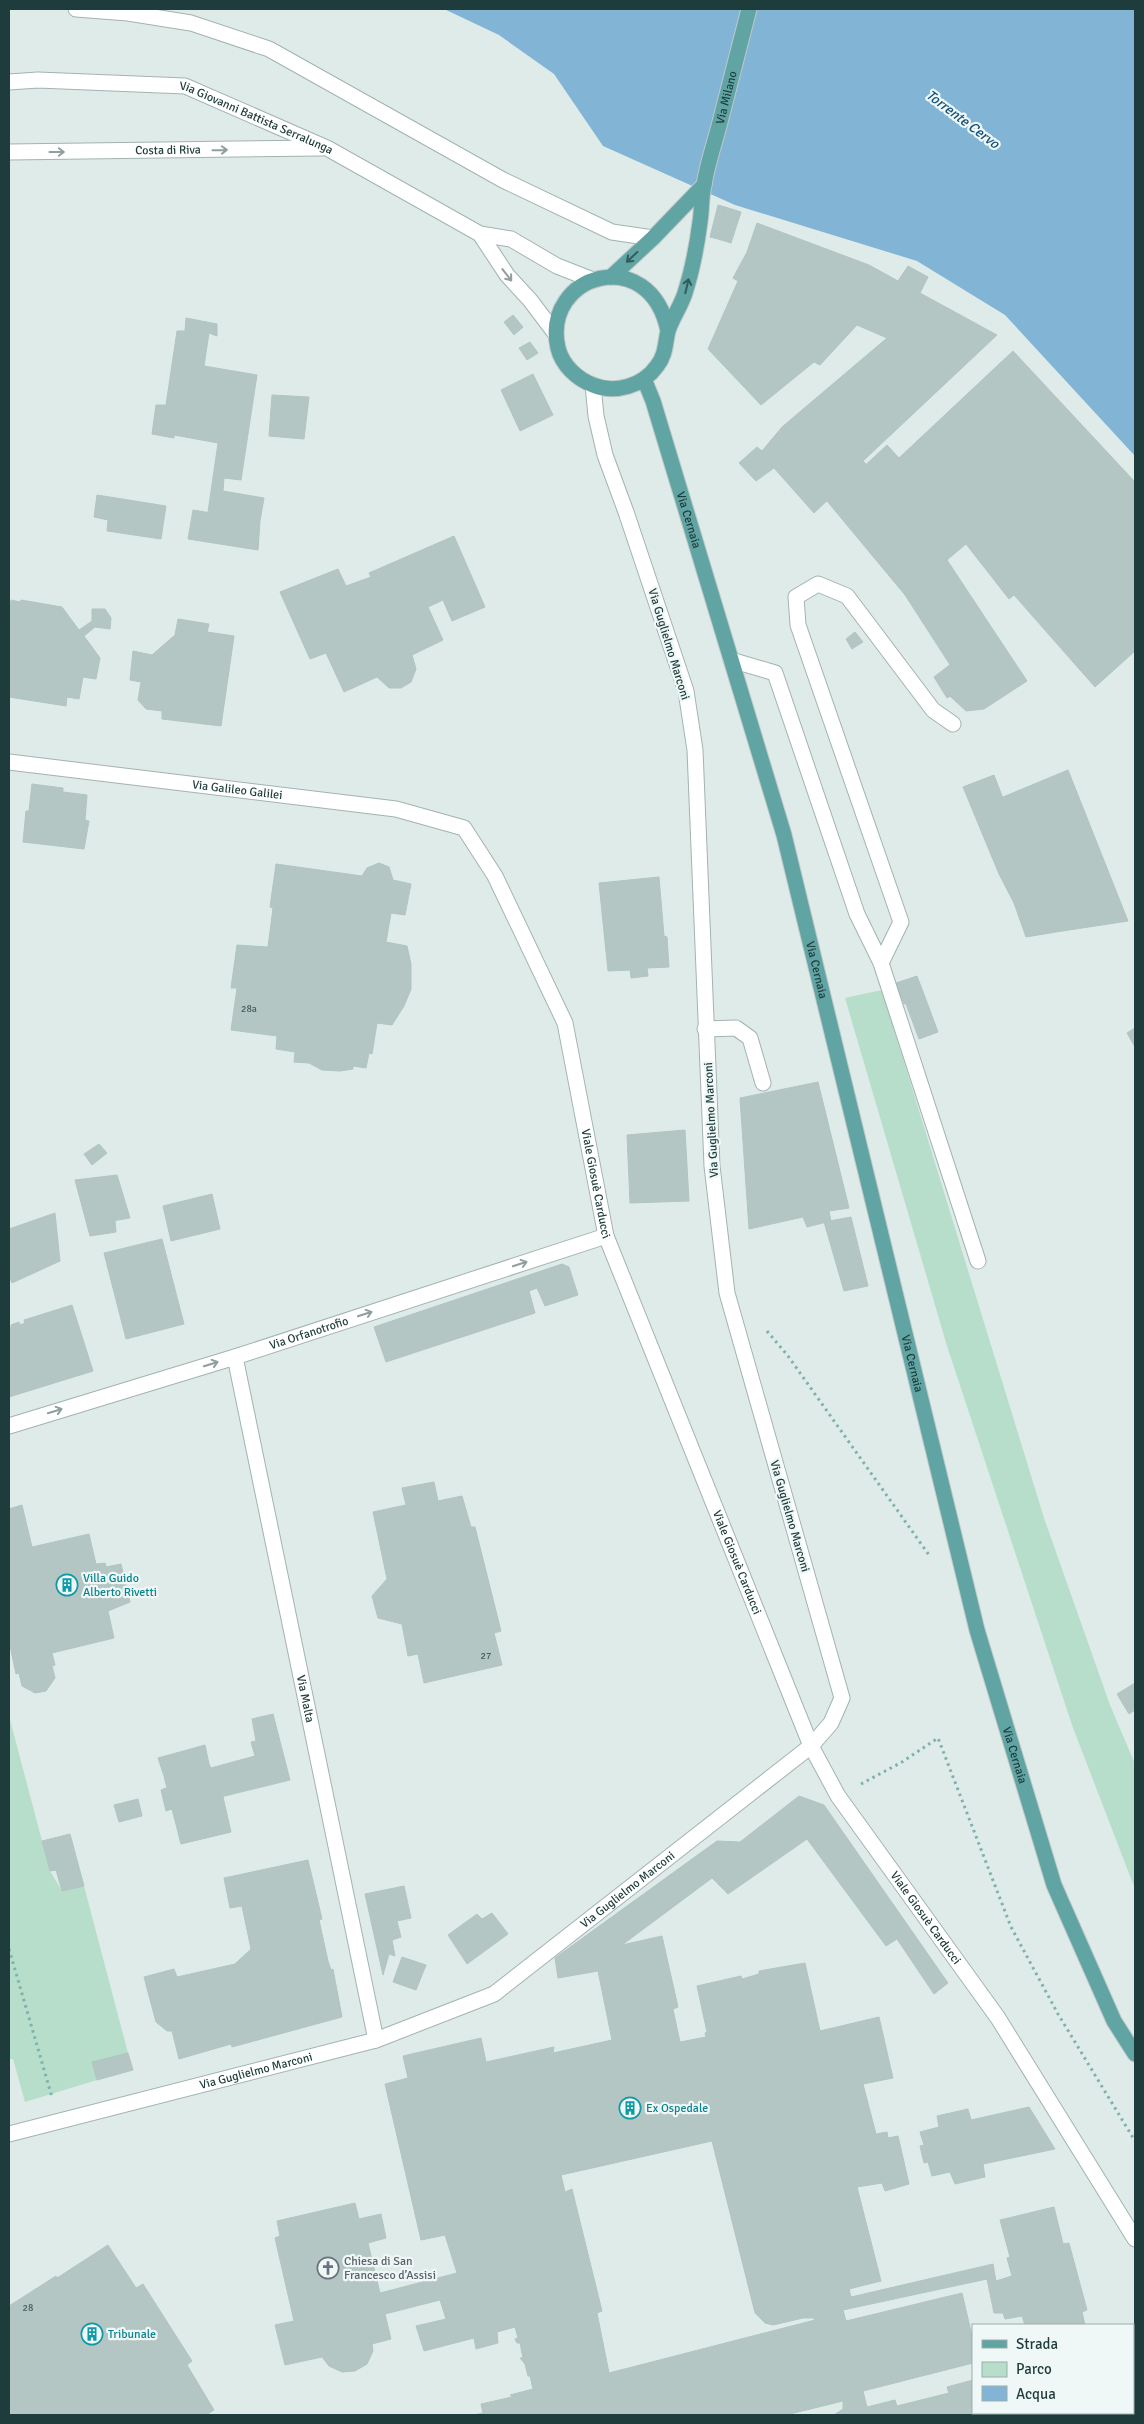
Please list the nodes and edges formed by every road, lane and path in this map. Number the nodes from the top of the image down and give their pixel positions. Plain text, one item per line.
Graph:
1 (76, 9) edge
2 (749, 9) edge
3 (9, 82) edge
4 (327, 148) junction
5 (9, 152) edge
6 (704, 185) junction
7 (480, 234) junction
8 (653, 238) junction
9 (610, 277) junction
10 (593, 280) junction
11 (668, 331) junction
12 (556, 333) junction
13 (644, 379) junction
14 (593, 386) junction
15 (731, 660) junction
16 (953, 724) dead end
17 (9, 762) edge
18 (464, 828) joint
19 (881, 962) junction
20 (705, 1029) junction
21 (763, 1083) dead end
22 (606, 1236) junction
23 (978, 1261) dead end
24 (788, 1356) dead end
25 (235, 1357) junction
26 (9, 1426) edge
27 (926, 1549) dead end
28 (811, 1746) junction
29 (838, 1796) junction
30 (9, 1949) edge
31 (376, 2040) junction
32 (1135, 2054) edge
33 (59, 2122) junction
34 (9, 2134) edge
35 (1135, 2142) edge
36 (1135, 2239) edge

1 - 8 street
2 - 6 main road, Via Milano
3 - 4 street, Via Giovanni Battista Serralunga
5 -> 4 street, Costa di Riva
4 - 7 street, Via Giovanni Battista Serralunga
6 - 8 main road
11 -> 6 main road, Via Milano
7 - 10 street, Via Giovanni Battista Serralunga
7 -> 12 street, Via Giovanni Battista Serralunga
8 -> 9 main road
9 - 10 main road
9 - 11 main road
10 - 12 main road
11 - 13 main road
12 - 14 main road
13 - 14 main road
13 - 15 main road, Via Cernaia
14 - 20 street, Via Guglielmo Marconi
15 - 19 street
15 - 32 main road, Via Cernaia
16 - 19 street
17 - 18 street, Via Galileo Galilei
18 - 22 street, Viale Giosuè Carducci
19 - 23 street
20 - 21 street
20 - 28 street, Via Guglielmo Marconi
25 -> 22 street, Via Orfanotrofio
22 - 28 street, Viale Giosuè Carducci
24 - 27 path
26 -> 25 street, Via Orfanotrofio
25 - 31 street, Via Malta
28 - 29 street, Viale Giosuè Carducci
28 - 31 street, Via Guglielmo Marconi
29 - 35 path
29 - 36 street, Viale Giosuè Carducci
30 - 33 path
31 - 33 street, Via Guglielmo Marconi
33 - 34 street, Via Guglielmo Marconi

